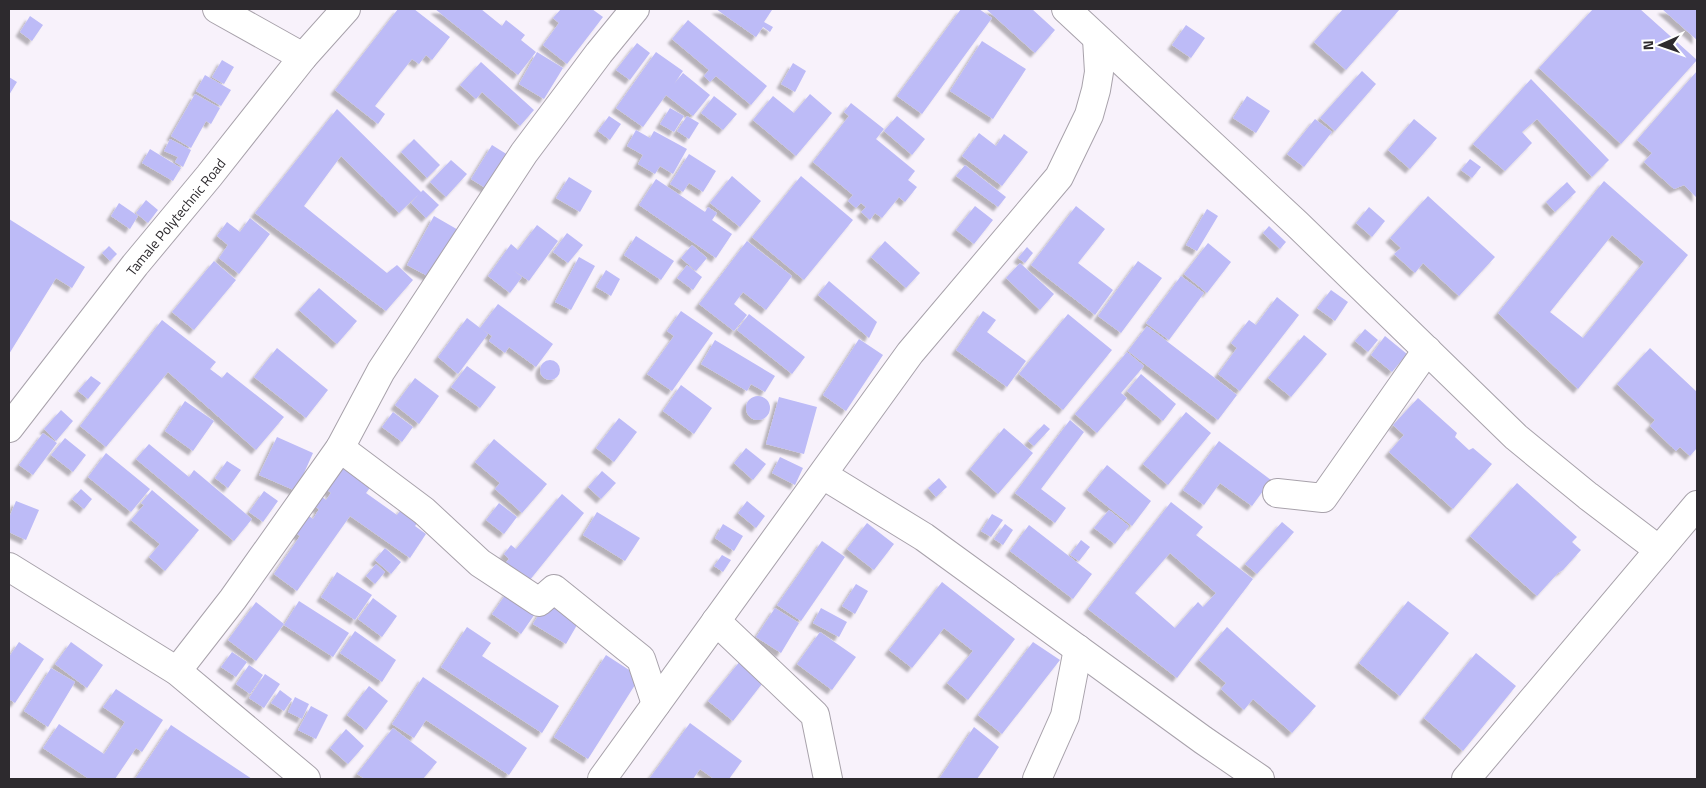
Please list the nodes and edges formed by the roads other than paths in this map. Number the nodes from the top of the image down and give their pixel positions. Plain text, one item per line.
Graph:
1 (217, 9) edge
2 (346, 9) edge
3 (635, 9) edge
4 (1066, 9) edge
5 (1098, 39) junction
6 (303, 57) junction
7 (1427, 350) junction
8 (9, 428) edge
9 (340, 448) junction
10 (823, 475) junction
11 (1277, 493) dead end
12 (1697, 505) edge
13 (1659, 550) junction
14 (9, 567) edge
15 (716, 621) junction
16 (1078, 649) junction
17 (177, 671) junction
18 (656, 704) junction
19 (306, 779) edge
20 (602, 779) edge
21 (828, 779) edge
22 (1037, 779) edge
23 (1260, 779) edge
24 (1466, 779) edge

1 - 6 street
2 - 6 street, Tamale Polytechnic Road
3 - 9 street
4 - 5 street
5 - 7 street
5 - 10 street
6 - 8 street, Tamale Polytechnic Road
7 - 11 street
7 - 13 street
9 - 17 street
9 - 18 street
10 - 15 street
10 - 16 street
12 - 13 street
13 - 24 street
14 - 17 street
15 - 18 street
15 - 21 street
16 - 22 street
16 - 23 street
17 - 19 street
18 - 20 street

